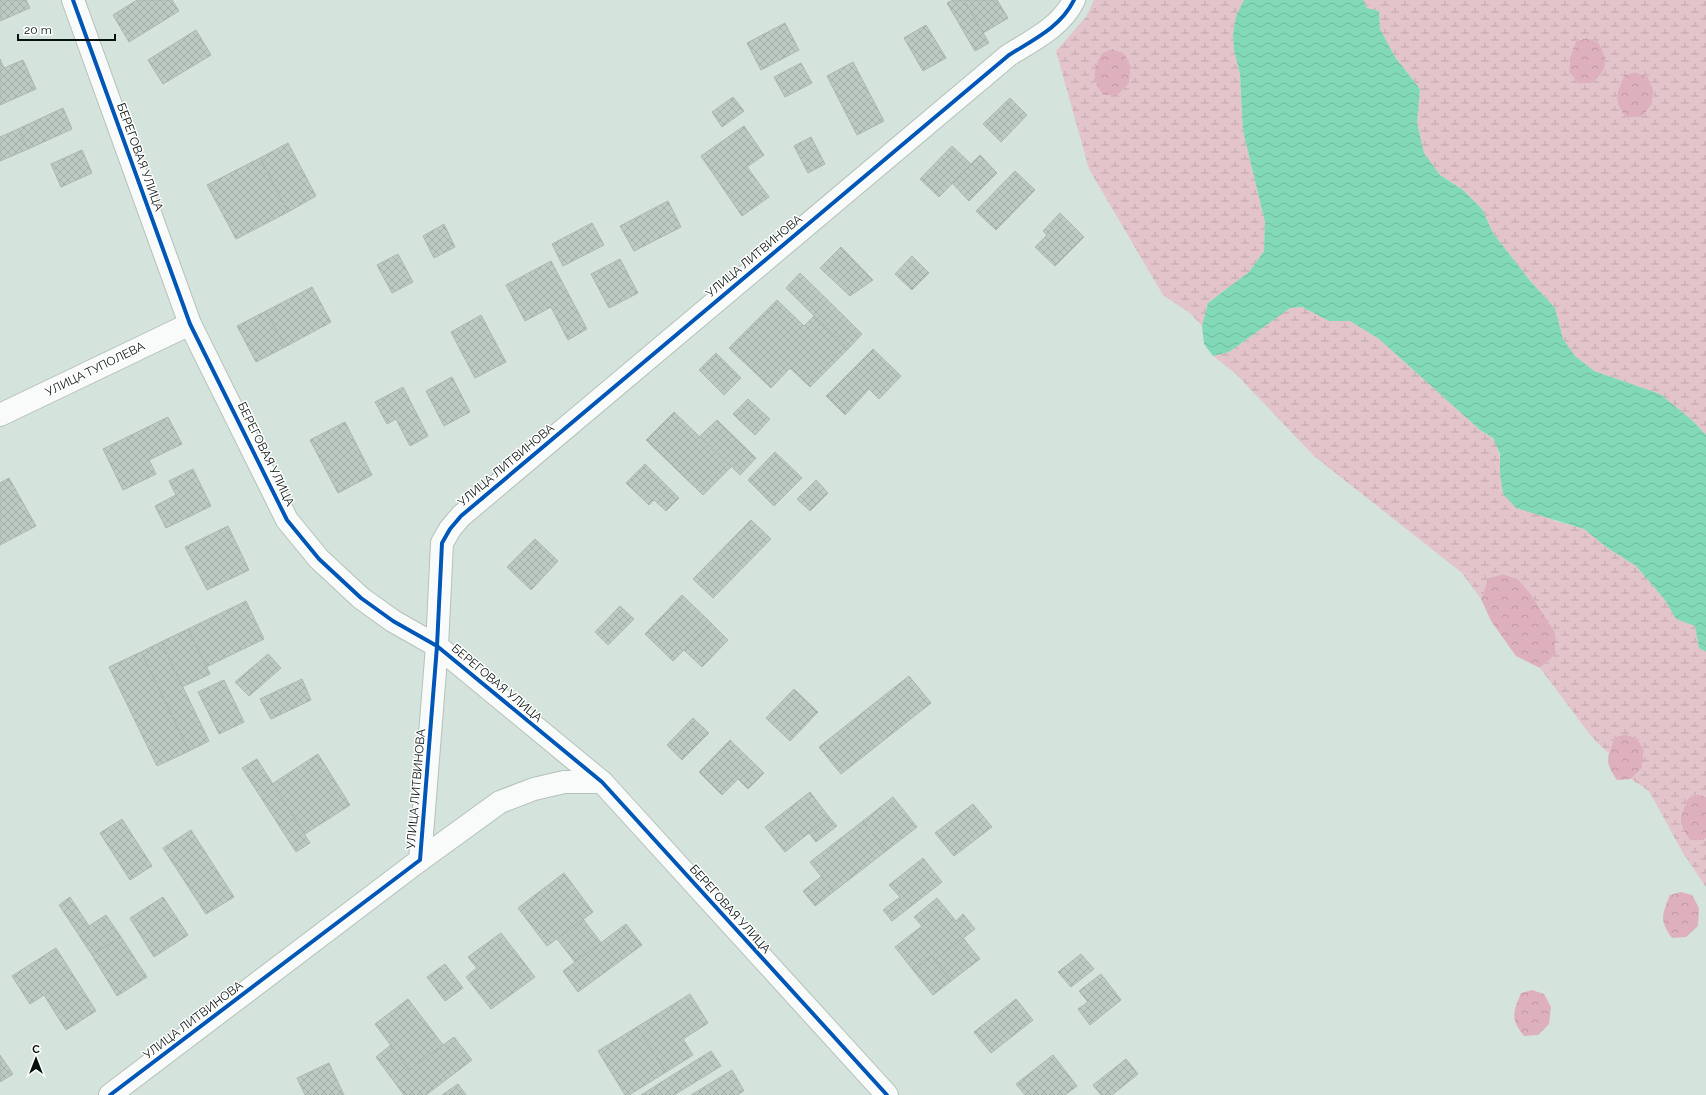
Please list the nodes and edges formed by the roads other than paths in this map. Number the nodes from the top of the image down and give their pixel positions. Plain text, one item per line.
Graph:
1 (73, 0) edge
2 (1074, 0) edge
3 (190, 324) junction
4 (0, 415) edge
5 (437, 646) junction
6 (602, 782) junction
7 (420, 860) junction
8 (110, 1095) edge
9 (887, 1095) edge

1 - 3 street, БЕРЕГОВАЯ УЛИЦА
2 - 5 street, УЛИЦА ЛИТВИНОВА
3 - 4 street, УЛИЦА ТУПОЛЕВА
3 - 5 street, БЕРЕГОВАЯ УЛИЦА
5 - 6 street, БЕРЕГОВАЯ УЛИЦА
5 - 7 street, УЛИЦА ЛИТВИНОВА
6 - 7 street
6 - 9 street, БЕРЕГОВАЯ УЛИЦА
7 - 8 street, УЛИЦА ЛИТВИНОВА

